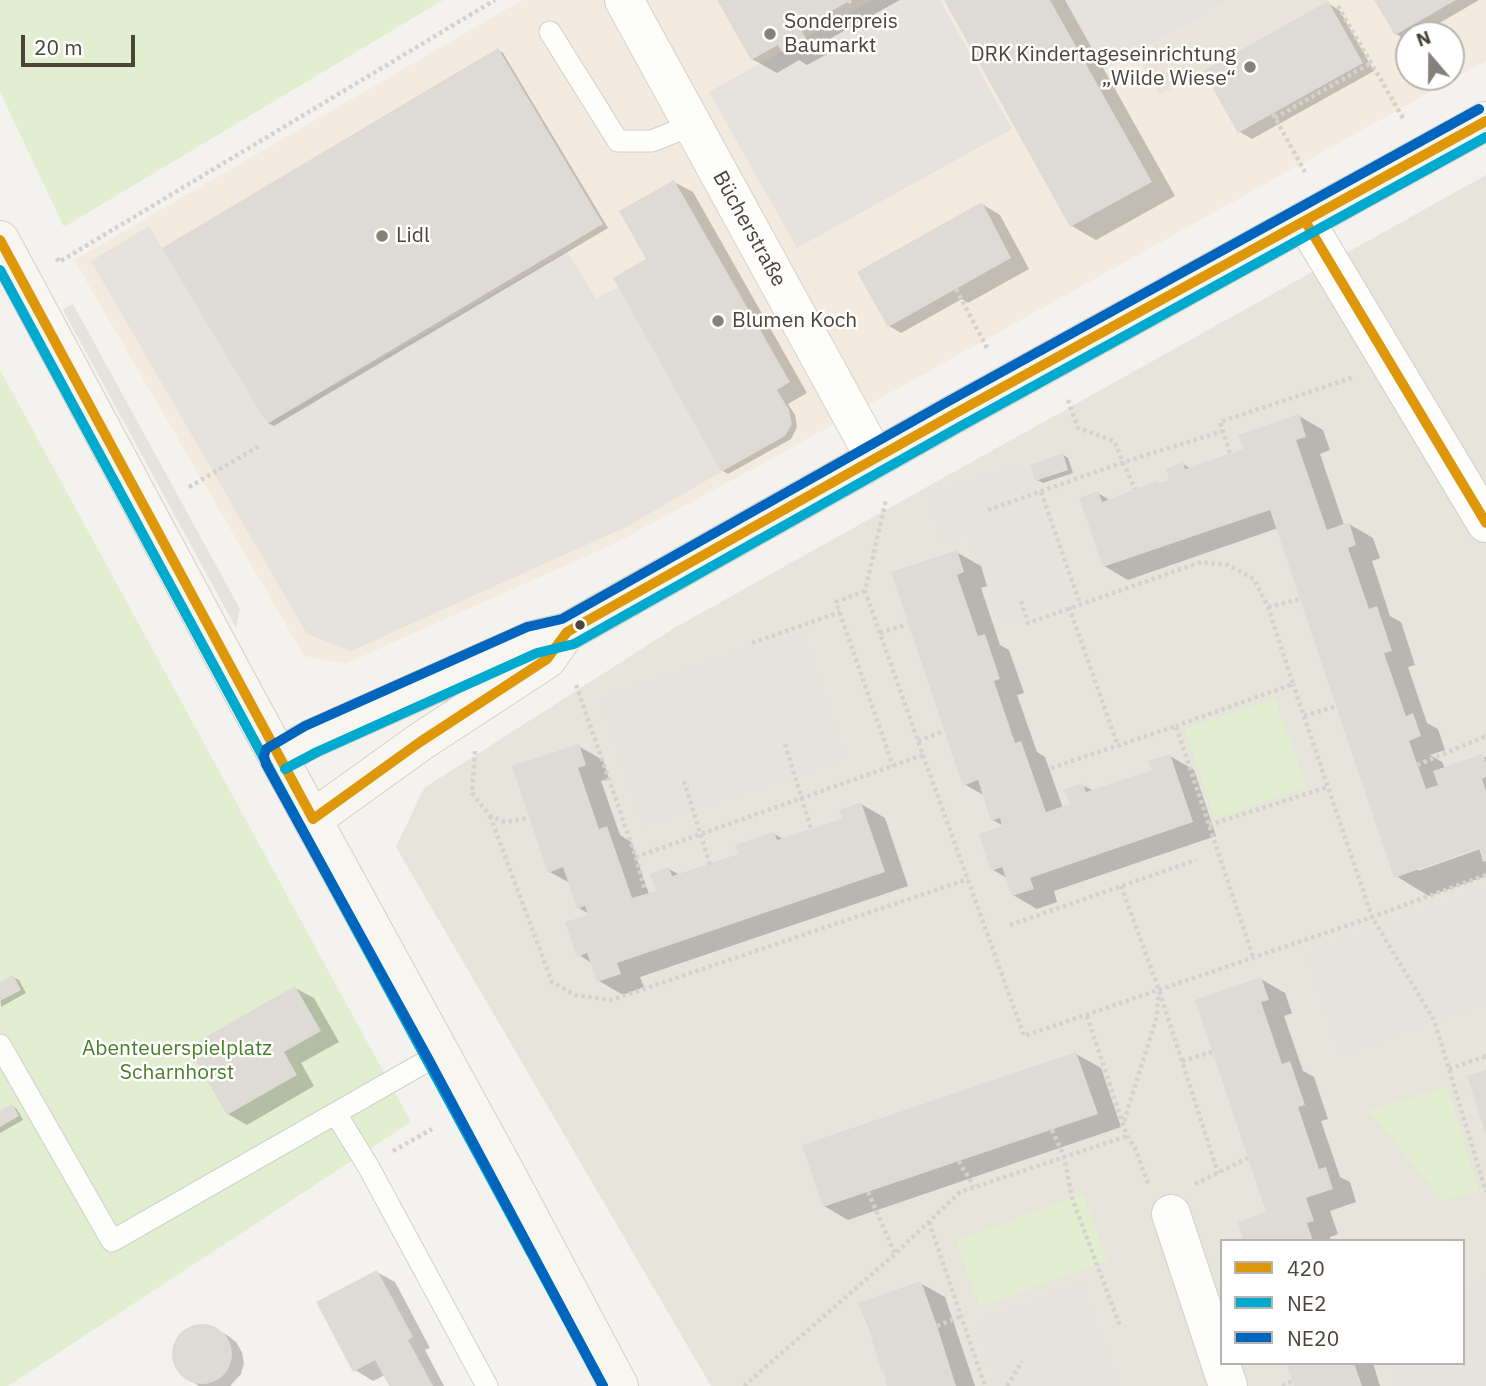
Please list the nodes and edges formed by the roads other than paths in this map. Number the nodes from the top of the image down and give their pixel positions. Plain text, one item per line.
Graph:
1 (624, 0) edge
2 (550, 32) dead end
3 (1486, 121) edge
4 (692, 125) junction
5 (1305, 221) junction
6 (0, 240) edge
7 (875, 458) junction
8 (1486, 523) edge
9 (567, 632) junction
10 (278, 757) junction
11 (313, 819) junction
12 (0, 1045) edge
13 (441, 1053) junction
14 (336, 1114) junction
15 (1171, 1214) road end
16 (1220, 1362) edge
17 (1221, 1365) edge
18 (487, 1386) edge
19 (619, 1386) edge
20 (1228, 1386) edge

1 - 4 street, Bücherstraße
2 - 4 lane
3 - 5 street
4 - 7 street, Bücherstraße
5 - 7 street
5 - 8 street
6 - 10 street
7 - 9 street
9 - 10 street
9 - 11 street
10 - 11 street
11 - 13 street
12 - 14 lane
13 - 14 lane
13 - 19 street
14 - 18 lane
15 - 16 street
17 - 20 street

